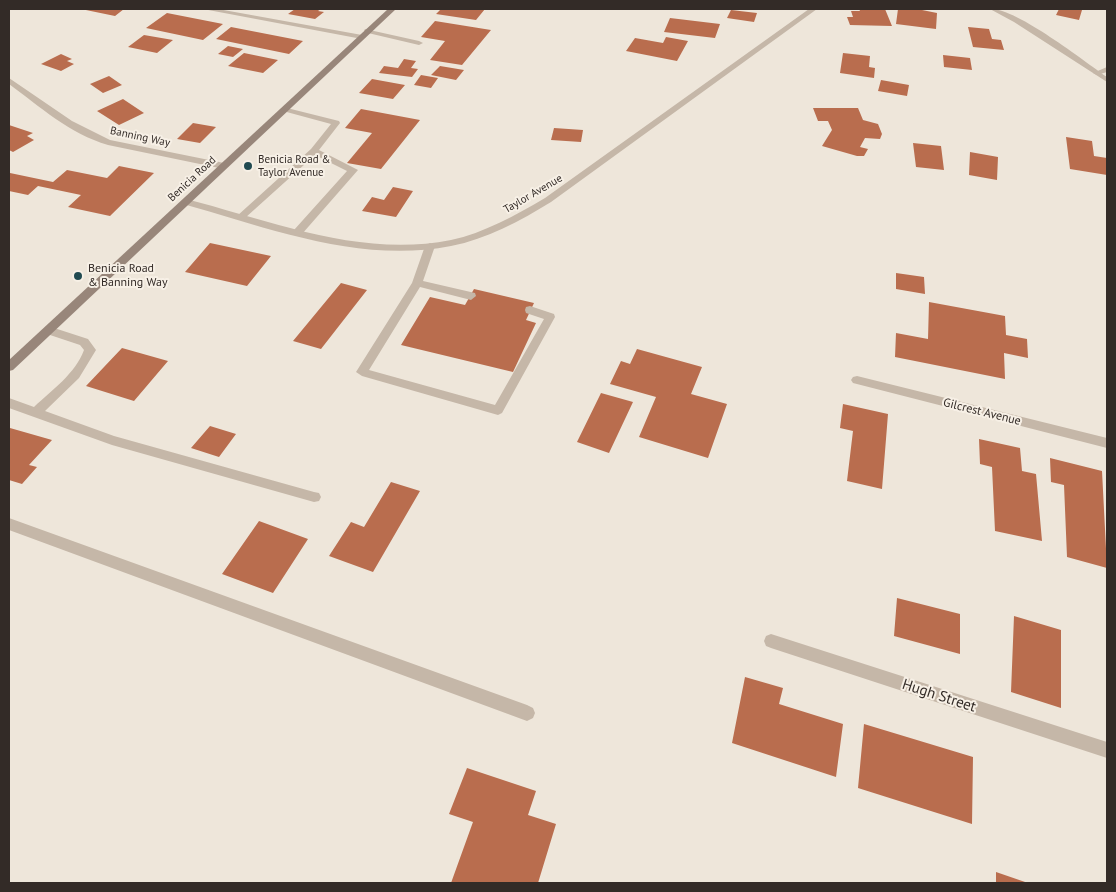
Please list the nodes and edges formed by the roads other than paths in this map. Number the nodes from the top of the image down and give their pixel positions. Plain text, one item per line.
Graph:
1 (207, 9) edge
2 (392, 9) edge
3 (813, 9) edge
4 (994, 9) edge
5 (366, 34) junction
6 (418, 43) dead end
7 (1107, 69) edge
8 (1097, 73) junction
9 (9, 80) edge
10 (1107, 80) edge
11 (286, 109) junction
12 (314, 151) junction
13 (224, 166) junction
14 (186, 202) junction
15 (242, 216) junction
16 (298, 232) junction
17 (430, 246) junction
18 (417, 283) junction
19 (471, 296) dead end
20 (530, 310) dead end
21 (48, 330) junction
22 (9, 367) edge
23 (857, 380) dead end
24 (9, 403) edge
25 (36, 413) junction
26 (1107, 443) edge
27 (314, 497) dead end
28 (9, 524) edge
29 (771, 641) dead end
30 (527, 713) dead end
31 (1107, 750) edge

1 - 5 street
2 - 5 main road, Benicia Road
3 - 17 street, Taylor Avenue
4 - 8 street
5 - 6 street
5 - 11 main road, Benicia Road
7 - 8 street
8 - 10 street
9 - 13 street, Banning Way
11 - 12 street
11 - 13 main road, Benicia Road
12 - 15 street
12 - 16 street
13 - 14 main road, Benicia Road
14 - 15 street, Taylor Avenue
14 - 21 main road, Benicia Road
15 - 16 street, Taylor Avenue
16 - 17 street, Taylor Avenue
17 - 18 street
18 - 19 street
18 - 20 street
21 - 22 main road, Benicia Road
21 - 25 street
23 - 26 street, Gilcrest Avenue
24 - 25 street
25 - 27 street
28 - 30 street
29 - 31 street, Hugh Street

